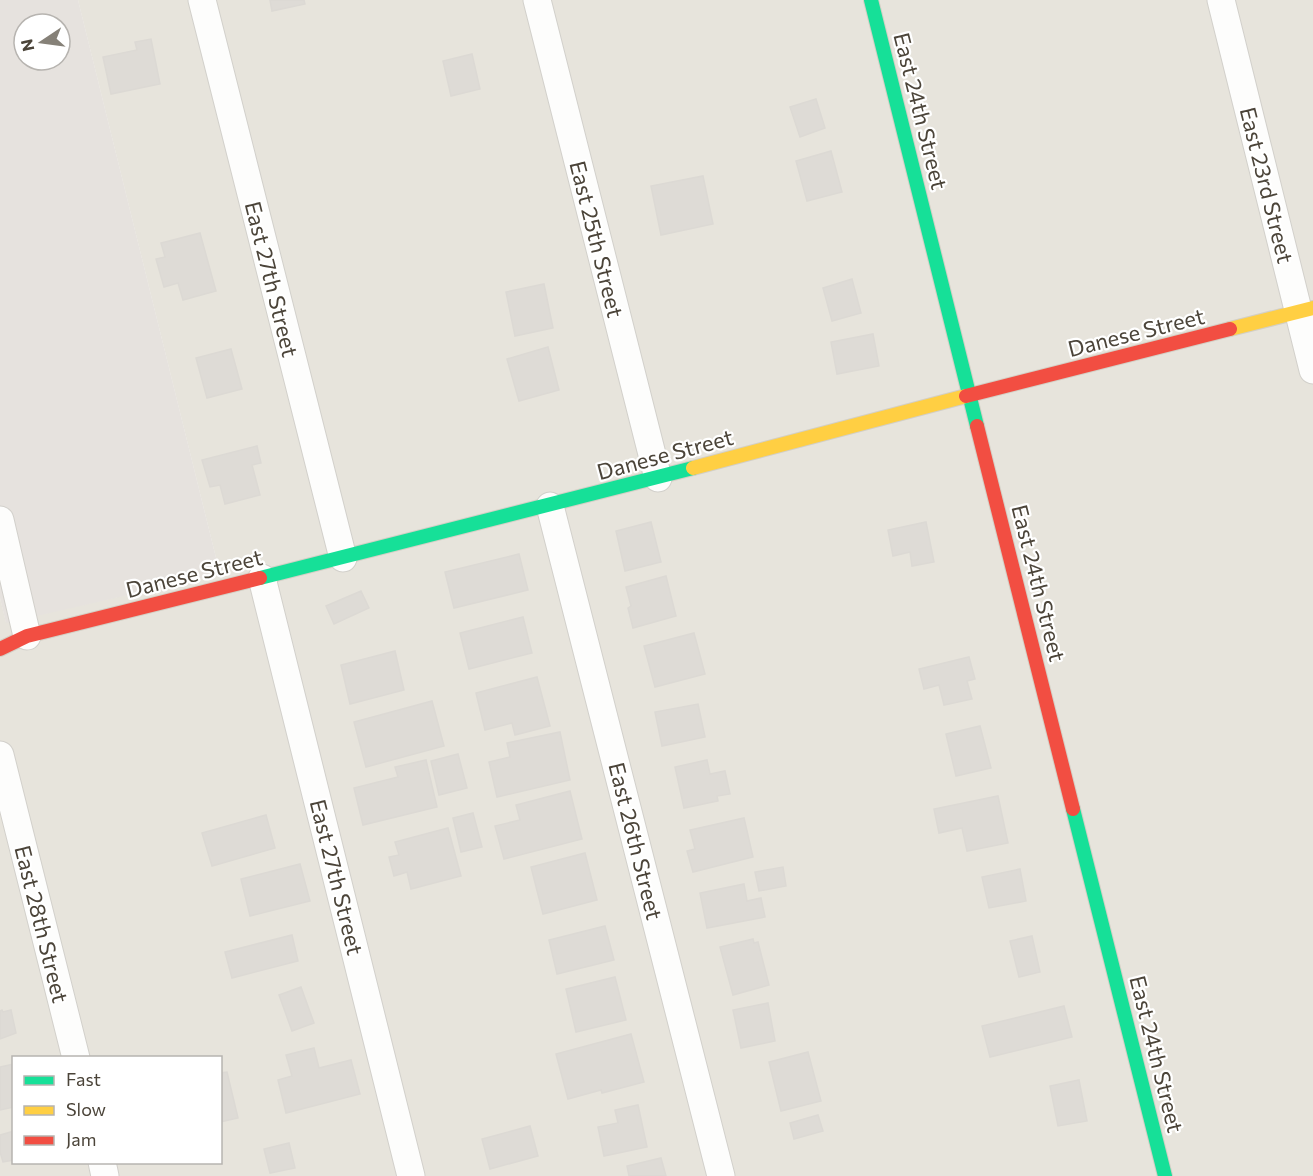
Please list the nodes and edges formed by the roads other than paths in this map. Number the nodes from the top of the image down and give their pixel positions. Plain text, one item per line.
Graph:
1 (202, 0) edge
2 (537, 0) edge
3 (871, 0) edge
4 (1221, 0) edge
5 (1306, 310) edge
6 (1313, 370) edge
7 (970, 395) junction
8 (658, 478) junction
9 (550, 506) junction
10 (0, 520) edge
11 (343, 558) junction
12 (262, 578) junction
13 (27, 636) junction
14 (0, 649) edge
15 (0, 755) edge
16 (75, 1056) edge
17 (411, 1176) edge
18 (721, 1176) edge
19 (1165, 1176) edge

1 - 11 street, East 27th Street
2 - 8 street, East 25th Street
3 - 7 street, East 24th Street
4 - 5 street, East 23rd Street
5 - 6 street, East 23rd Street
5 - 7 street, Danese Street
7 - 8 street, Danese Street
7 - 19 street, East 24th Street
8 - 9 street, Danese Street
9 - 11 street, Danese Street
9 - 18 street, East 26th Street
10 - 13 street
11 - 12 street, Danese Street
12 - 13 street, Danese Street
12 - 17 street, East 27th Street
13 - 14 street
15 - 16 street, East 28th Street

